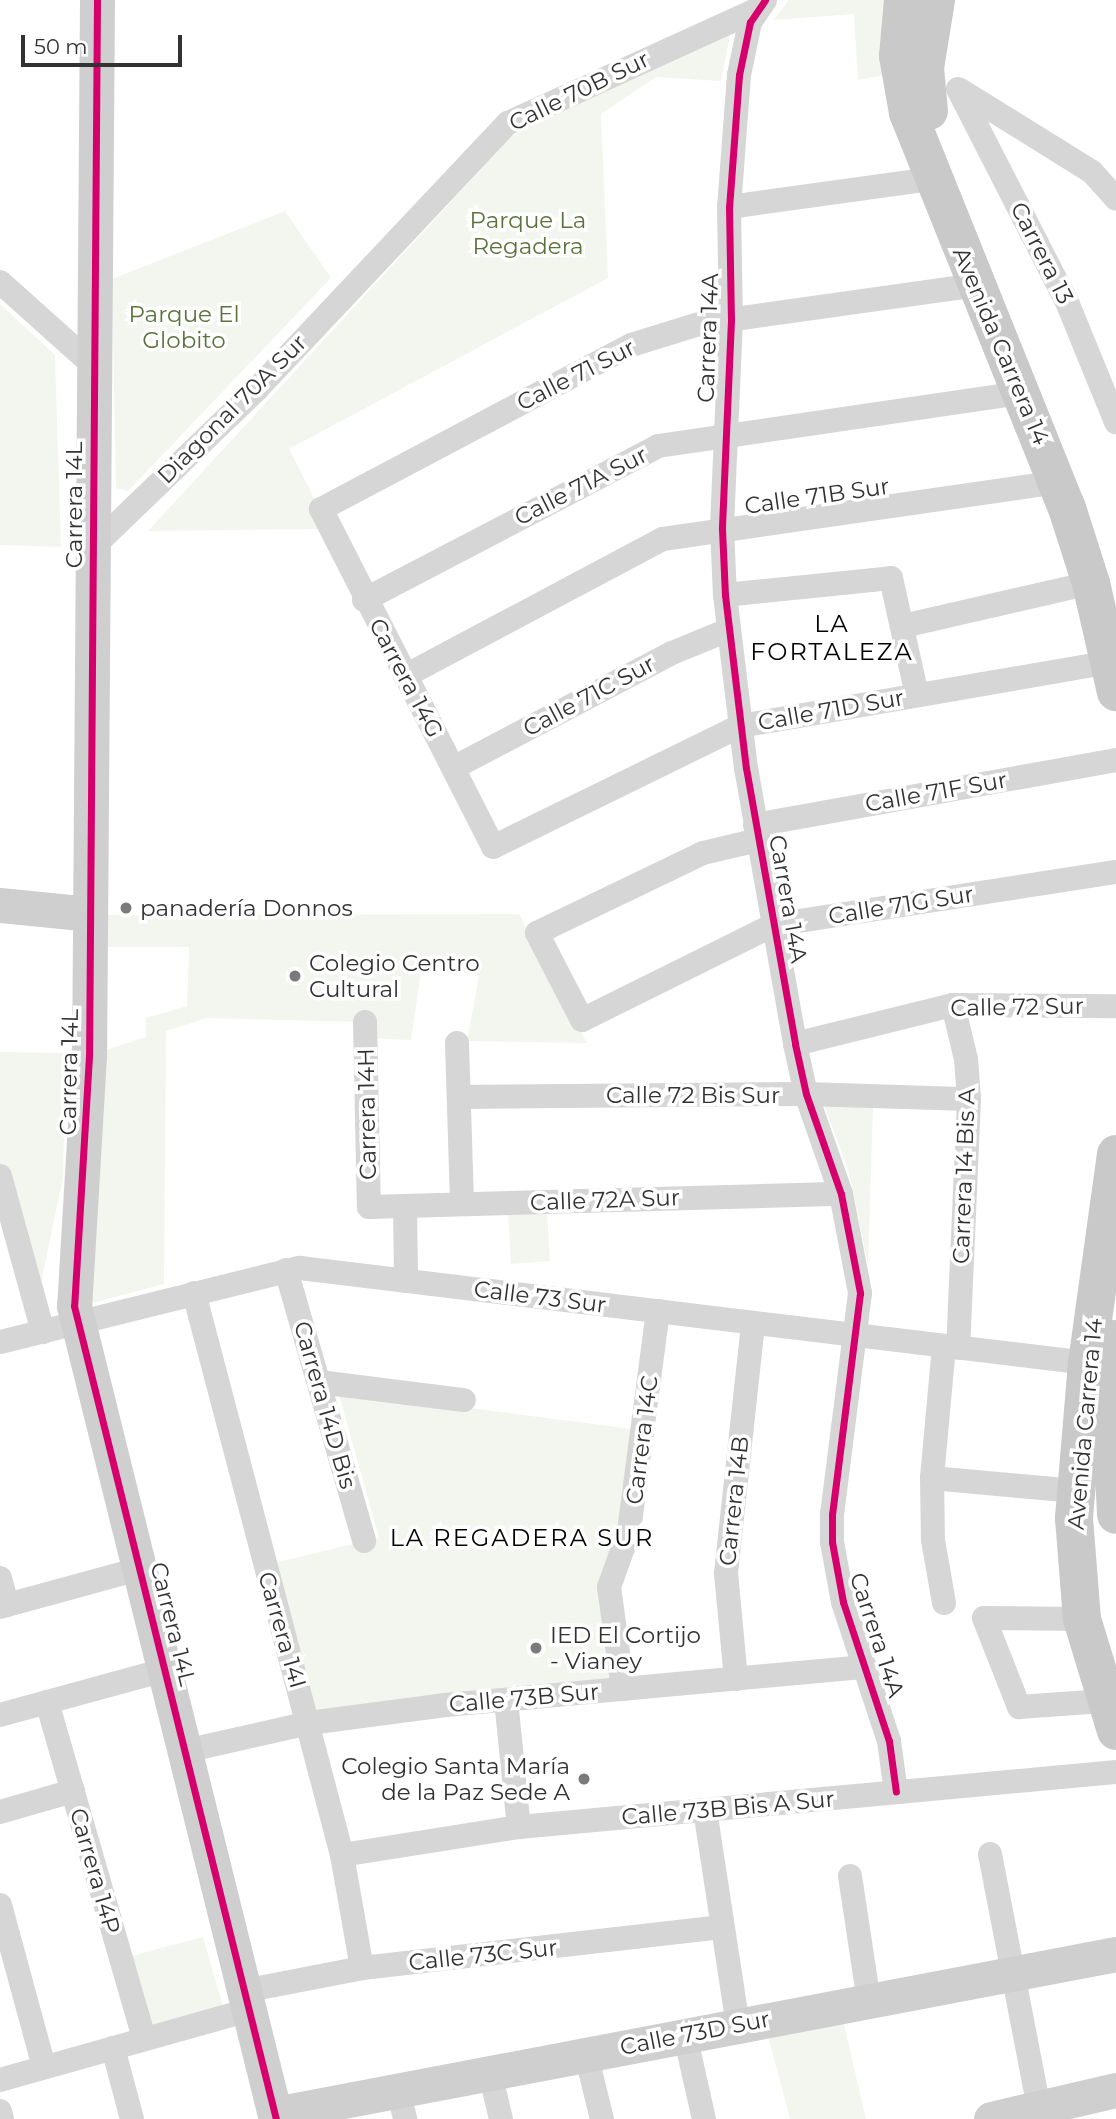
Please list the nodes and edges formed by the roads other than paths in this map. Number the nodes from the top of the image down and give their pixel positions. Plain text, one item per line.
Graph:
1 (97, 0) edge
2 (903, 0) edge
3 (936, 0) edge
4 (760, 5) edge
5 (925, 68) junction
6 (958, 89) junction
7 (932, 179) junction
8 (1116, 199) edge
9 (729, 207) junction
10 (369, 267) joint
11 (0, 282) edge
12 (976, 285) junction
13 (731, 320) junction
14 (94, 366) junction
15 (1023, 393) junction
16 (1116, 422) edge
17 (723, 437) junction
18 (1057, 482) junction
19 (321, 509) joint
20 (722, 529) junction
21 (93, 547) junction
22 (1103, 585) edge
23 (725, 595) junction
24 (364, 600) junction
25 (904, 626) junction
26 (728, 630) junction
27 (405, 676) junction
28 (1113, 677) edge
29 (917, 695) junction
30 (740, 726) junction
31 (1116, 760) edge
32 (453, 768) junction
33 (756, 832) junction
34 (493, 847) joint
35 (1116, 872) edge
36 (0, 905) edge
37 (90, 914) junction
38 (773, 925) junction
39 (953, 1005) junction
40 (1116, 1006) edge
41 (582, 1020) joint
42 (365, 1022) dead end
43 (457, 1043) dead end
44 (795, 1044) junction
45 (806, 1094) junction
46 (458, 1097) junction
47 (969, 1099) junction
48 (1116, 1154) edge
49 (0, 1176) edge
50 (841, 1194) junction
51 (462, 1204) junction
52 (405, 1206) junction
53 (369, 1207) joint
54 (286, 1270) junction
55 (406, 1280) junction
56 (194, 1293) junction
57 (658, 1311) junction
58 (78, 1323) junction
59 (753, 1323) junction
60 (43, 1332) junction
61 (1116, 1332) edge
62 (857, 1335) junction
63 (0, 1342) edge
64 (951, 1347) junction
65 (1087, 1363) junction
66 (319, 1382) junction
67 (464, 1400) dead end
68 (932, 1478) junction
69 (1075, 1490) junction
70 (1116, 1508) edge
71 (1116, 1515) edge
72 (364, 1541) dead end
73 (139, 1569) junction
74 (0, 1578) edge
75 (944, 1603) dead end
76 (4, 1606) edge
77 (1082, 1619) junction
78 (865, 1667) junction
79 (165, 1670) junction
80 (736, 1679) junction
81 (623, 1689) junction
82 (506, 1700) junction
83 (47, 1702) junction
84 (0, 1714) edge
85 (1110, 1716) edge
86 (309, 1723) junction
87 (185, 1751) junction
88 (1116, 1772) edge
89 (73, 1791) junction
90 (896, 1792) junction
91 (705, 1810) junction
92 (0, 1812) edge
93 (519, 1827) junction
94 (990, 1854) dead end
95 (342, 1855) junction
96 (850, 1876) dead end
97 (0, 1905) edge
98 (722, 1927) junction
99 (1116, 1954) edge
100 (362, 1968) junction
101 (9, 1970) edge
102 (1013, 1973) junction
103 (247, 2000) junction
104 (869, 2001) junction
105 (738, 2025) junction
106 (685, 2035) junction
107 (144, 2039) junction
108 (113, 2048) junction
109 (586, 2054) junction
110 (44, 2067) junction
111 (490, 2073) junction
112 (0, 2080) edge
113 (1116, 2091) edge
114 (401, 2105) edge
115 (0, 2111) edge
116 (1040, 2114) edge
117 (276, 2116) edge
118 (2, 2119) edge
119 (132, 2119) edge
120 (501, 2119) edge
121 (602, 2119) edge
122 (704, 2119) edge
123 (991, 2119) edge

1 - 14 street, Carrera 14L
2 - 7 main road, Avenida Carrera 14
3 - 5 main road, Avenida Carrera 14
4 - 9 street, Carrera 14A
4 - 10 street, Calle 70B Sur
5 - 6 street
5 - 22 main road, Avenida Carrera 14
6 - 8 street
6 - 16 street, Carrera 13
7 - 9 street
7 - 12 main road, Avenida Carrera 14
9 - 13 street, Carrera 14A
10 - 21 street, Diagonal 70A Sur
11 - 14 street
12 - 13 street, Calle 71 Sur
12 - 15 main road, Avenida Carrera 14
13 - 17 street, Carrera 14A
13 - 19 street, Calle 71 Sur
14 - 21 street, Carrera 14L
15 - 17 street, Calle 71A Sur
15 - 18 main road, Avenida Carrera 14
17 - 20 street, Carrera 14A
17 - 24 street, Calle 71A Sur
18 - 20 street, Calle 71B Sur
18 - 22 main road, Avenida Carrera 14
19 - 24 street, Carrera 14G
20 - 23 street, Carrera 14A
20 - 27 street, Calle 71B Sur
21 - 37 street, Carrera 14L
22 - 25 street
22 - 28 main road, Avenida Carrera 14
23 - 25 street
23 - 26 street, Carrera 14A
24 - 27 street, Carrera 14G
25 - 29 street
26 - 30 street, Carrera 14A
26 - 32 street, Calle 71C Sur
27 - 32 street, Carrera 14G
28 - 29 street, Calle 71D Sur
29 - 30 street, Calle 71D Sur
30 - 33 street, Carrera 14A
30 - 34 street, Calle 71D Sur
31 - 33 street, Calle 71F Sur
32 - 34 street, Carrera 14G
33 - 38 street, Carrera 14A
33 - 41 street, Calle 71F Sur
35 - 38 street, Calle 71G Sur
36 - 37 street
37 - 58 street, Carrera 14L
38 - 41 street, Calle 71G Sur
38 - 44 street, Carrera 14A
39 - 40 street, Calle 72 Sur
39 - 44 street, Calle 72 Sur
39 - 47 street, Carrera 14 Bis A
42 - 53 street, Carrera 14H
43 - 46 street
44 - 45 street, Carrera 14A
45 - 46 street, Calle 72 Bis Sur
45 - 47 street, Calle 72 Bis Sur
45 - 50 street, Carrera 14A
46 - 51 street
47 - 64 street, Carrera 14 Bis A
48 - 65 main road, Avenida Carrera 14
49 - 60 street
50 - 51 street, Calle 72A Sur
50 - 62 street, Carrera 14A
51 - 52 street, Calle 72A Sur
52 - 53 street, Calle 72A Sur
52 - 55 street
54 - 55 street, Calle 73 Sur
54 - 56 street, Calle 73 Sur
54 - 66 street, Carrera 14D Bis
55 - 57 street, Calle 73 Sur
56 - 58 street, Calle 73 Sur
56 - 86 street, Carrera 14I
57 - 59 street, Calle 73 Sur
57 - 81 street, Carrera 14C
58 - 60 street, Calle 73 Sur
58 - 73 street, Carrera 14L
59 - 62 street, Calle 73 Sur
59 - 80 street, Carrera 14B
60 - 63 street, Calle 73 Sur
61 - 70 main road, Avenida Carrera 14
62 - 64 street, Calle 73 Sur
62 - 78 street, Carrera 14A
64 - 65 street, Calle 73 Sur
64 - 68 street, Carrera 14 Bis A
65 - 69 main road, Avenida Carrera 14
66 - 67 street
66 - 72 street, Carrera 14D Bis
68 - 69 street
68 - 75 street, Carrera 14 Bis A
69 - 77 main road, Avenida Carrera 14
70 - 71 main road, Avenida Carrera 14
73 - 76 street
73 - 79 street, Carrera 14L
74 - 76 street
77 - 85 main road, Avenida Carrera 14
77 - 85 street
78 - 80 street, Calle 73B Sur
78 - 90 street, Carrera 14A
79 - 83 street
79 - 87 street, Carrera 14L
80 - 81 street, Calle 73B Sur
81 - 82 street, Calle 73B Sur
82 - 86 street, Calle 73B Sur
82 - 93 street
83 - 84 street
83 - 89 street, Carrera 14P
86 - 87 street, Calle 73B Sur
86 - 95 street, Carrera 14I
87 - 103 street, Carrera 14L
88 - 90 street, Calle 73B Bis A Sur
89 - 92 street
89 - 107 street, Carrera 14P
90 - 91 street, Calle 73B Bis A Sur
91 - 93 street, Calle 73B Bis A Sur
91 - 98 street
93 - 95 street, Calle 73B Bis A Sur
94 - 102 street
95 - 100 street, Carrera 14I
96 - 104 street
97 - 101 street
98 - 100 street, Calle 73C Sur
98 - 105 street
99 - 102 street, Calle 73D Sur
100 - 103 street, Calle 73C Sur
101 - 110 street
102 - 104 street, Calle 73D Sur
102 - 116 street
103 - 107 street, Calle 73C Sur
103 - 117 street, Carrera 14L
104 - 105 street, Calle 73D Sur
105 - 106 street, Calle 73D Sur
106 - 109 street, Calle 73D Sur
106 - 122 street
107 - 108 street, Calle 73C Sur
108 - 110 street, Calle 73C Sur
108 - 119 street
109 - 111 street, Calle 73D Sur
109 - 121 street
110 - 112 street, Calle 73C Sur
111 - 114 street, Calle 73D Sur
111 - 120 street
113 - 116 street
114 - 117 street, Calle 73D Sur
115 - 118 street
116 - 123 street

